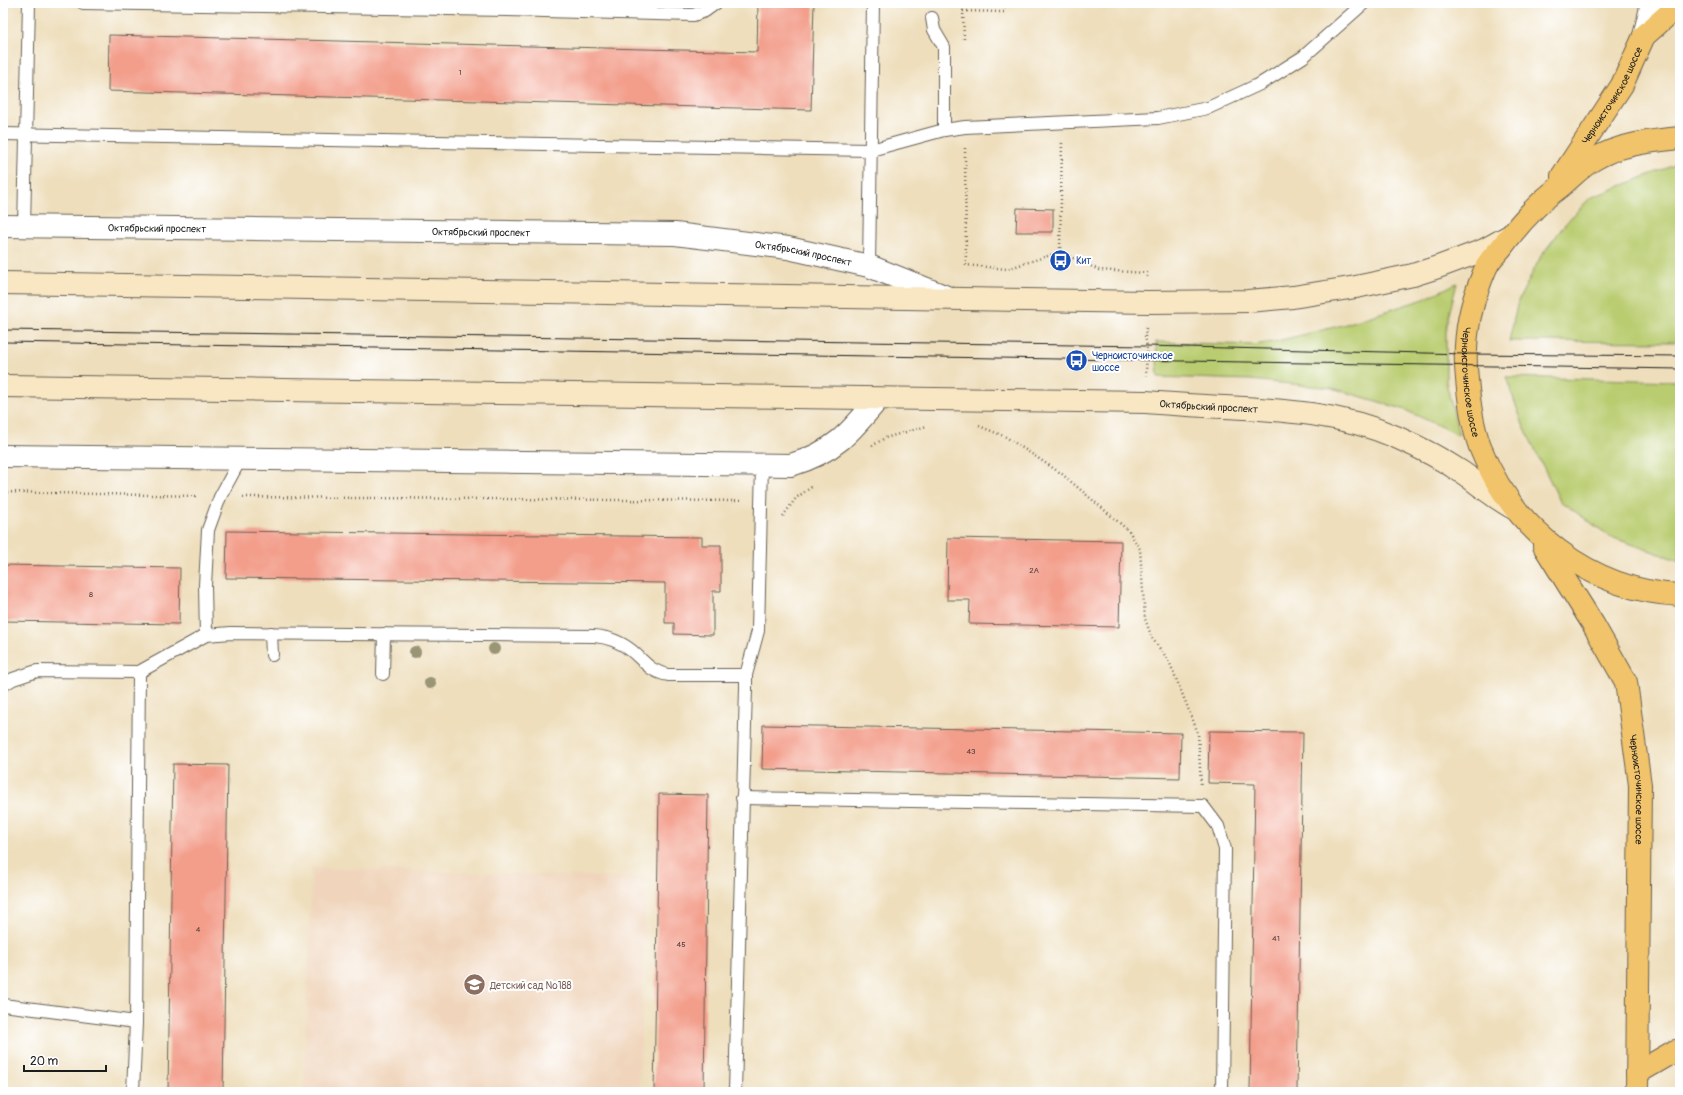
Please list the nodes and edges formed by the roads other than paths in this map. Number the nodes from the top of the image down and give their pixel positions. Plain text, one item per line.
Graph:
1 (29, 3) edge
2 (83, 3) edge
3 (716, 3) edge
4 (873, 3) edge
5 (1364, 3) edge
6 (1651, 3) edge
7 (1680, 4) edge
8 (508, 6) edge
9 (932, 18) dead end
10 (1644, 36) junction
11 (944, 130) junction
12 (3, 134) edge
13 (25, 134) junction
14 (1680, 138) edge
15 (871, 150) junction
16 (1550, 194) junction
17 (13, 227) edge
18 (1512, 234) junction
19 (869, 266) junction
20 (3, 283) edge
21 (950, 298) junction
22 (3, 386) edge
23 (878, 399) junction
24 (3, 456) edge
25 (241, 458) junction
26 (762, 465) junction
27 (1514, 509) junction
28 (1535, 532) junction
29 (1680, 595) edge
30 (270, 633) junction
31 (384, 634) junction
32 (206, 635) junction
33 (272, 655) dead end
34 (139, 672) junction
35 (383, 674) dead end
36 (746, 675) junction
37 (3, 685) edge
38 (742, 798) junction
39 (3, 1005) edge
40 (136, 1022) junction
41 (1680, 1051) edge
42 (1637, 1083) edge
43 (133, 1092) edge
44 (735, 1092) edge
45 (1222, 1092) edge

1 - 13 lane
2 - 8 lane
3 - 8 lane
4 - 15 lane
5 - 11 lane
6 - 10 street
7 - 10 main road, Черноисточинское шоссе
9 - 11 lane
10 - 16 main road, Черноисточинское шоссе
11 - 15 lane
12 - 13 lane
13 - 15 lane
13 - 17 lane
14 - 16 main road, Черноисточинское шоссе
15 - 19 lane
16 - 18 main road, Черноисточинское шоссе
17 - 19 street, Октябрьский проспект
18 - 21 main road, Октябрьский проспект
18 - 27 main road, Черноисточинское шоссе
19 - 21 street, Октябрьский проспект
20 - 21 main road, Октябрьский проспект
22 - 23 main road, Октябрьский проспект
23 - 26 street
23 - 27 main road, Октябрьский проспект
24 - 25 street
25 - 26 street
25 - 32 lane
26 - 36 lane
27 - 28 main road, Черноисточинское шоссе
28 - 29 main road, Черноисточинское шоссе
28 - 42 main road, Черноисточинское шоссе
30 - 31 lane
30 - 32 lane
30 - 33 lane
31 - 35 lane
31 - 36 lane
32 - 34 lane
34 - 37 lane
34 - 40 lane
36 - 38 lane
38 - 44 lane
38 - 45 lane
39 - 40 lane
40 - 43 lane
41 - 42 main road, Черноисточинское шоссе

